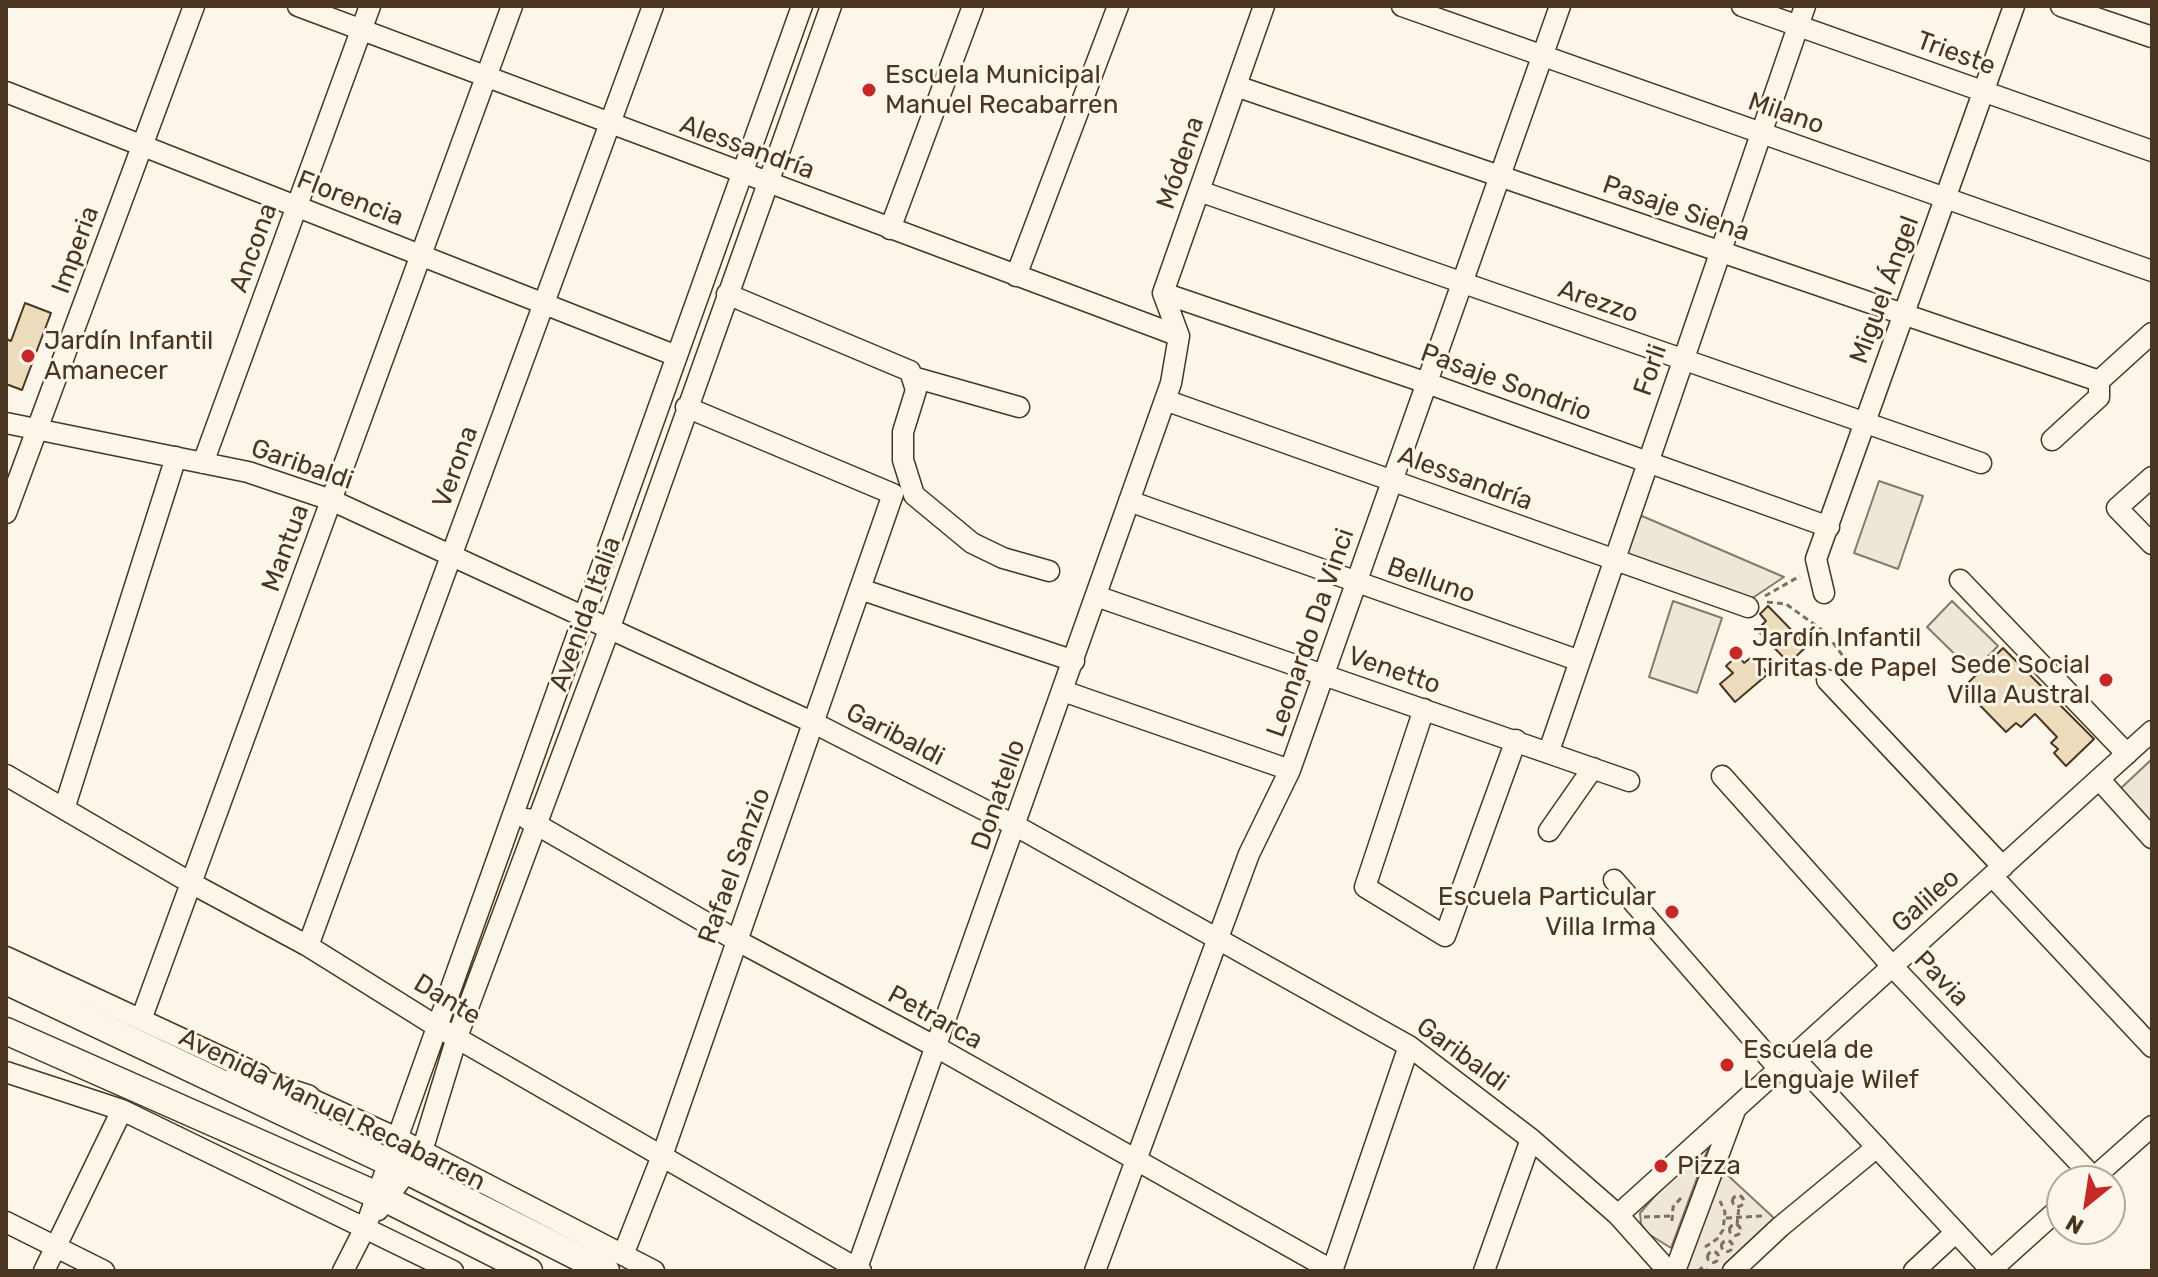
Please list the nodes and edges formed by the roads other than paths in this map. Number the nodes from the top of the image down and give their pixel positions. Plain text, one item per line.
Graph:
1 (194, 6) edge
2 (298, 6) edge
3 (370, 6) edge
4 (512, 6) edge
5 (653, 6) edge
6 (802, 6) edge
7 (831, 6) edge
8 (973, 6) edge
9 (1118, 6) edge
10 (1264, 6) edge
11 (1402, 6) edge
12 (1560, 6) edge
13 (1742, 6) edge
14 (1805, 6) edge
15 (2014, 6) edge
16 (2061, 6) edge
17 (1798, 26) junction
18 (360, 31) junction
19 (2152, 37) edge
20 (1543, 56) junction
21 (486, 78) junction
22 (1236, 86) junction
23 (6, 92) edge
24 (1983, 92) junction
25 (610, 124) junction
26 (1761, 132) junction
27 (142, 146) junction
28 (2152, 151) edge
29 (741, 173) junction
30 (1500, 176) junction
31 (766, 182) junction
32 (1199, 191) junction
33 (1946, 198) junction
34 (297, 207) junction
35 (890, 229) junction
36 (1720, 251) junction
37 (421, 255) junction
38 (2152, 271) edge
39 (1016, 276) junction
40 (1463, 283) junction
41 (1163, 293) junction
42 (727, 294) junction
43 (544, 304) junction
44 (1904, 315) junction
45 (2152, 333) edge
46 (1179, 336) junction
47 (674, 355) junction
48 (1683, 359) junction
49 (913, 377) junction
50 (2099, 381) junction
51 (1427, 383) junction
52 (1165, 400) junction
53 (686, 407) junction
54 (1019, 407) dead end
55 (6, 423) edge
56 (1866, 423) junction
57 (37, 430) junction
58 (2052, 440) dead end
59 (176, 457) junction
60 (1647, 461) junction
61 (203, 463) junction
62 (1981, 463) dead end
63 (2152, 477) edge
64 (1392, 480) junction
65 (331, 500) junction
66 (1129, 501) junction
67 (6, 513) edge
68 (1829, 527) junction
69 (2152, 544) edge
70 (452, 555) junction
71 (1614, 560) junction
72 (1049, 571) dead end
73 (1960, 580) dead end
74 (1356, 583) junction
75 (860, 589) junction
76 (1824, 593) dead end
77 (1096, 596) junction
78 (1748, 607) road end
79 (582, 614) junction
80 (610, 627) junction
81 (1074, 661) junction
82 (1580, 661) junction
83 (1324, 675) junction
84 (1827, 680) dead end
85 (1063, 691) junction
86 (1424, 709) junction
87 (814, 723) junction
88 (2152, 731) edge
89 (1516, 740) junction
90 (1549, 751) junction
91 (2127, 754) junction
92 (1593, 768) junction
93 (1290, 770) junction
94 (6, 775) edge
95 (1722, 776) dead end
96 (2099, 779) junction
97 (1629, 781) dead end
98 (64, 809) junction
99 (512, 812) junction
100 (538, 824) junction
101 (1016, 826) junction
102 (1549, 831) dead end
103 (2152, 838) edge
104 (1997, 871) junction
105 (1614, 880) dead end
106 (191, 883) junction
107 (1218, 937) junction
108 (736, 940) junction
109 (308, 946) junction
110 (6, 957) edge
111 (1892, 966) junction
112 (6, 981) edge
113 (436, 1026) junction
114 (138, 1030) junction
115 (6, 1031) edge
116 (457, 1037) junction
117 (1409, 1046) junction
118 (2152, 1047) edge
119 (938, 1048) junction
120 (1786, 1063) junction
121 (6, 1072) edge
122 (307, 1098) joint
123 (1735, 1109) junction
124 (122, 1110) junction
125 (2152, 1126) edge
126 (1531, 1139) junction
127 (1877, 1147) junction
128 (403, 1155) junction
129 (662, 1156) junction
130 (1135, 1162) junction
131 (2079, 1165) edge
132 (2108, 1165) edge
133 (381, 1197) junction
134 (1618, 1215) junction
135 (2046, 1221) edge
136 (6, 1222) edge
137 (366, 1226) junction
138 (1956, 1232) junction
139 (55, 1247) junction
140 (614, 1263) edge
141 (445, 1269) edge
142 (858, 1270) edge
143 (44, 1271) edge
144 (104, 1271) edge
145 (343, 1271) edge
146 (529, 1271) edge
147 (654, 1271) edge
148 (1095, 1271) edge
149 (1333, 1271) edge
150 (1484, 1271) edge
151 (1668, 1271) edge
152 (1675, 1271) edge
153 (1733, 1271) edge
154 (1914, 1271) edge
155 (1991, 1271) edge

1 - 27 street, Imperia
2 - 18 street, Alessandría
3 - 18 street, Ancona
4 - 21 street, Mantua
5 - 25 street, Verona
6 - 29 street, Avenida Italia
7 - 31 street, Avenida Italia
8 - 35 street
9 - 39 street
10 - 22 street, Módena
11 - 20 street, Milano
12 - 20 street, Leonardo Da Vinci
13 - 17 street, Trieste
14 - 17 street, Forli
15 - 24 street, Miguel Ángel
16 - 19 street
17 - 24 street, Trieste
17 - 26 street, Forli
18 - 21 street, Alessandría
18 - 34 street, Ancona
20 - 26 street, Milano
20 - 30 street, Leonardo Da Vinci
21 - 25 street, Alessandría
21 - 37 street, Mantua
22 - 30 street, Pasaje Siena
22 - 32 street, Módena
23 - 27 street, Florencia
24 - 28 street, Trieste
24 - 33 street, Miguel Ángel
25 - 29 street, Alessandría
25 - 43 street, Verona
26 - 33 street, Milano
26 - 36 street, Forli
27 - 34 street, Florencia
27 - 57 street, Imperia
29 - 31 street, Alessandría
29 - 47 street, Avenida Italia
30 - 36 street, Pasaje Siena
30 - 40 street, Leonardo Da Vinci
31 - 35 street, Alessandría
31 - 42 street, Avenida Italia
32 - 40 street, Arezzo
32 - 41 street, Módena
33 - 38 street, Milano
33 - 44 street, Miguel Ángel
34 - 37 street, Florencia
34 - 61 street, Ancona
35 - 39 street, Alessandría
36 - 44 street, Pasaje Siena
36 - 48 street, Forli
37 - 43 street, Florencia
37 - 65 street, Mantua
39 - 46 street, Alessandría
40 - 48 street, Arezzo
40 - 51 street, Leonardo Da Vinci
41 - 46 street
41 - 51 street, Pasaje Sondrio
42 - 49 street
42 - 53 street, Avenida Italia
43 - 47 street, Florencia
43 - 70 street, Verona
44 - 50 street, Pasaje Siena
44 - 56 street, Miguel Ángel
45 - 50 street
46 - 52 street, Donatello
47 - 79 street, Avenida Italia
48 - 56 street, Arezzo
48 - 60 street, Forli
49 - 54 street
49 - 72 street
50 - 58 street
51 - 60 street, Pasaje Sondrio
51 - 64 street, Leonardo Da Vinci
52 - 64 street, Alessandría
52 - 66 street, Donatello
53 - 75 street, Rafael Sanzio
53 - 80 street, Avenida Italia
55 - 57 street, Garibaldi
56 - 62 street, Arezzo
56 - 68 street, Miguel Ángel
57 - 59 street, Garibaldi
57 - 67 street, Imperia
59 - 61 street, Garibaldi
59 - 98 street
60 - 68 street, Pasaje Sondrio
60 - 71 street, Forli
61 - 65 street, Garibaldi
63 - 69 street
64 - 71 street, Alessandría
64 - 74 street, Leonardo Da Vinci
65 - 70 street, Garibaldi
65 - 106 street, Mantua
66 - 74 street, Belluno
66 - 77 street, Donatello
68 - 76 street, Miguel Ángel
70 - 79 street, Garibaldi
70 - 109 street, Verona
71 - 78 street, Alessandría
71 - 82 street, Forli
73 - 91 street
74 - 82 street, Belluno
74 - 83 street, Leonardo Da Vinci
75 - 81 street
75 - 87 street, Rafael Sanzio
77 - 81 street, Donatello
77 - 83 street, Venetto
79 - 80 street, Garibaldi
79 - 99 street, Avenida Italia
80 - 87 street, Garibaldi
80 - 100 street, Avenida Italia
81 - 85 street, Donatello
82 - 90 street, Forli
83 - 86 street, Venetto
83 - 93 street, Leonardo Da Vinci
84 - 104 street
85 - 93 street
85 - 101 street, Donatello
86 - 89 street, Venetto
86 - 89 street
87 - 101 street, Garibaldi
87 - 108 street, Rafael Sanzio
88 - 91 street, Galileo
89 - 90 street, Venetto
90 - 92 street, Venetto
91 - 96 street, Galileo
92 - 97 street, Venetto
92 - 102 street
93 - 107 street, Leonardo Da Vinci
94 - 98 street, Dante
95 - 111 street, Pavia
96 - 103 street
96 - 104 street, Galileo
98 - 106 street, Dante
99 - 100 street, Petrarca
99 - 113 street, Avenida Italia
100 - 108 street, Petrarca
100 - 116 street, Avenida Italia
101 - 107 street, Garibaldi
101 - 119 street, Donatello
104 - 111 street, Galileo
104 - 118 street
105 - 120 street
106 - 109 street, Dante
106 - 114 street, Mantua
107 - 117 street, Garibaldi
107 - 130 street, Leonardo Da Vinci
108 - 119 street, Petrarca
108 - 129 street, Rafael Sanzio
109 - 113 street, Dante
110 - 114 street, Avenida Manuel Recabarren
111 - 120 street, Galileo
111 - 131 street, Pavia
112 - 114 main road, Avenida Manuel Recabarren
113 - 116 street, Dante
113 - 128 street, Avenida Italia
114 - 122 main road
114 - 128 main road, Avenida Manuel Recabarren
115 - 133 main road
116 - 128 street, Avenida Italia
116 - 129 street, Dante
117 - 126 street, Garibaldi
117 - 149 street
119 - 130 street, Petrarca
119 - 142 street, Donatello
120 - 123 street, Galileo
120 - 127 street
121 - 124 street
122 - 128 street, Avenida Manuel Recabarren
123 - 134 street, Galileo
123 - 152 street, Galileo
124 - 137 street
124 - 139 street
125 - 132 street
126 - 134 street, Garibaldi
126 - 150 street
127 - 138 street
127 - 153 street
128 - 133 street, Avenida Italia
128 - 140 main road, Avenida Manuel Recabarren
129 - 140 street, Rafael Sanzio
129 - 142 street, Dante
130 - 148 street, Leonardo Da Vinci
130 - 149 street, Petrarca
133 - 137 street, Avenida Italia
133 - 146 main road
134 - 151 street, Garibaldi
135 - 155 street
136 - 139 street
137 - 141 street
137 - 145 street, Avenida Italia
138 - 154 street
138 - 155 street
139 - 143 street
139 - 144 street
140 - 147 street, Avenida Manuel Recabarren

